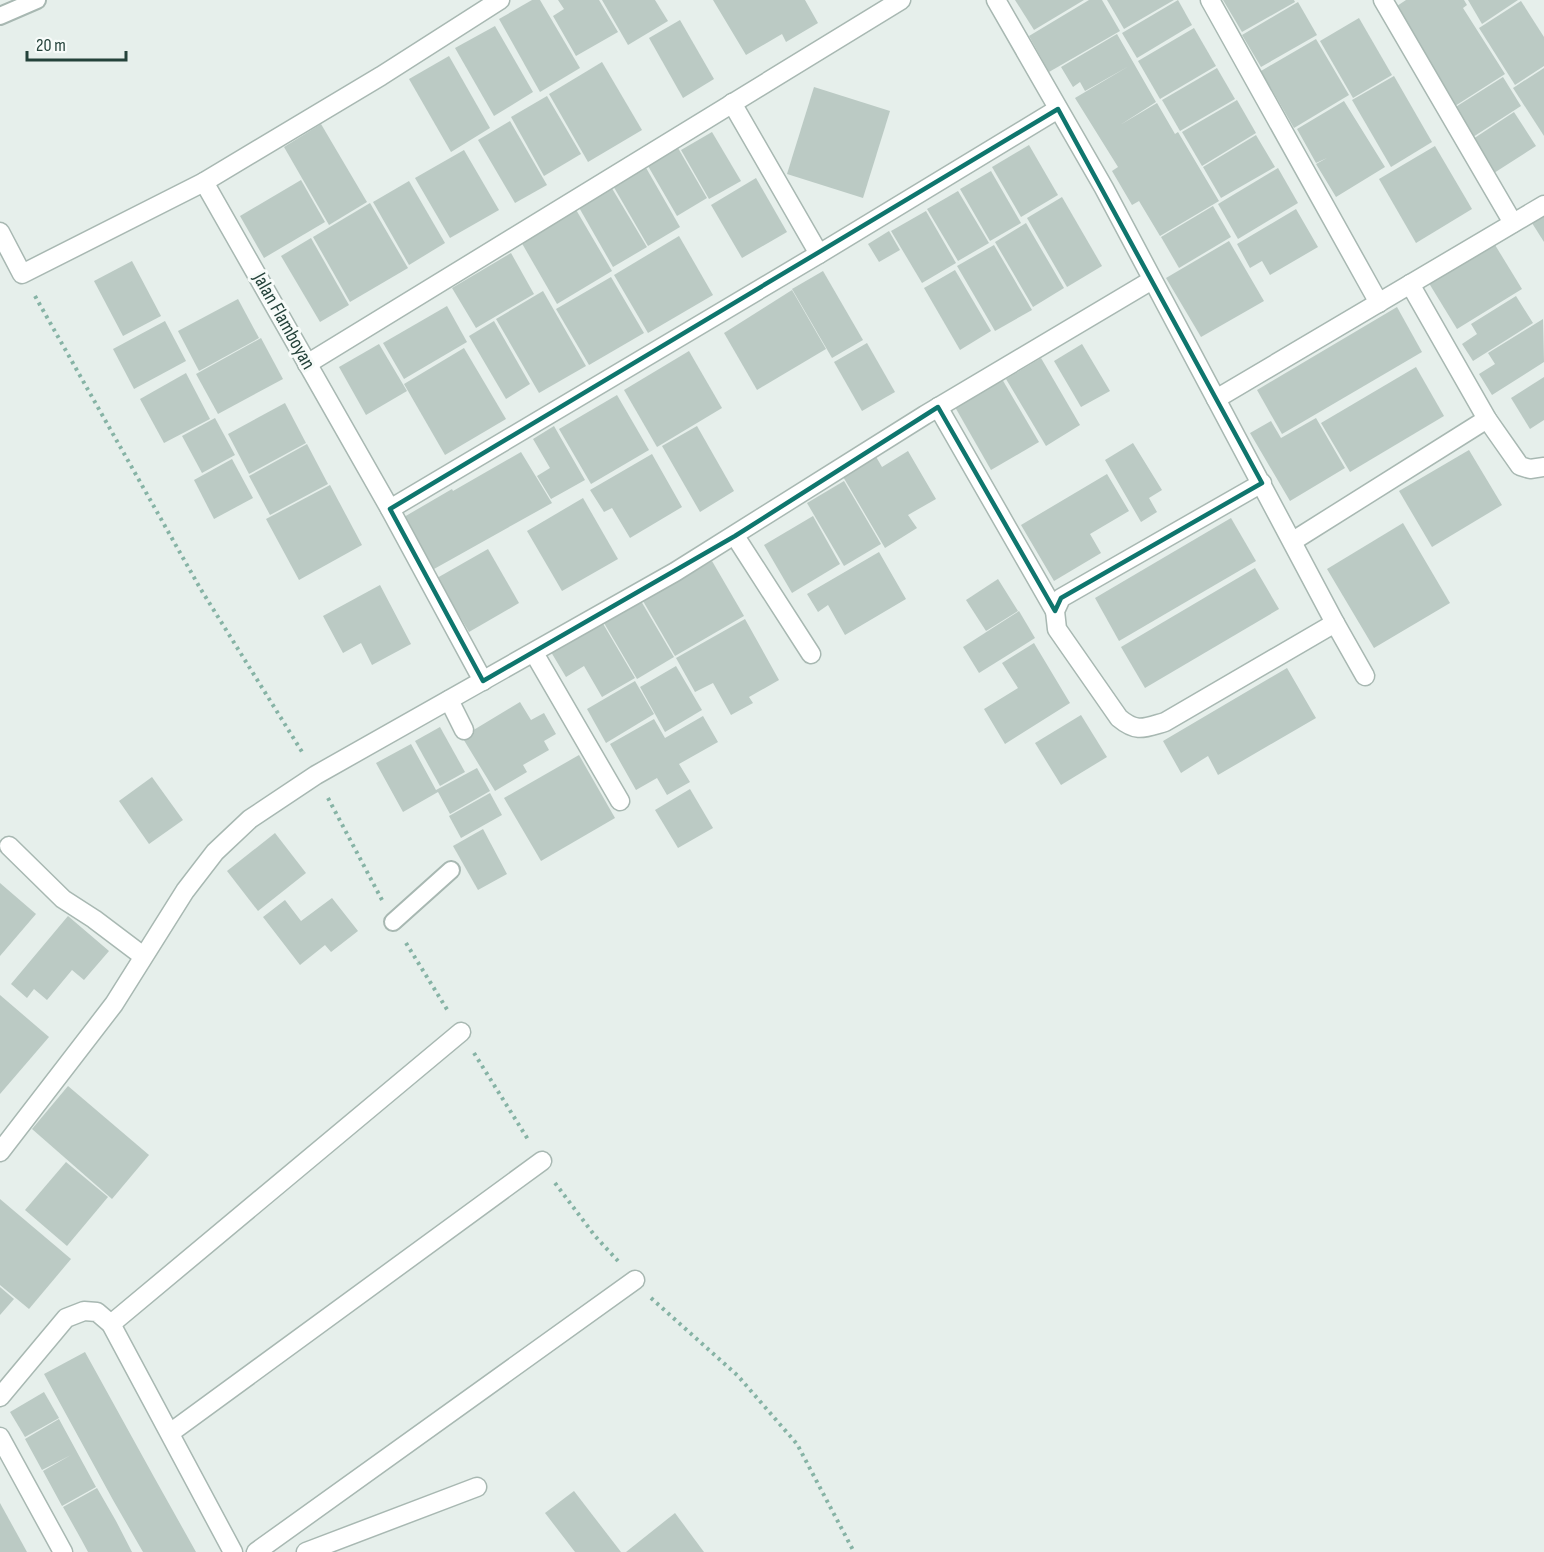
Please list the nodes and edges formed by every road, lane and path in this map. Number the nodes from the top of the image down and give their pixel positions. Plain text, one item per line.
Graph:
1 (37, 0) edge
2 (500, 0) edge
3 (901, 0) edge
4 (996, 0) edge
5 (1210, 0) edge
6 (1383, 0) edge
7 (0, 16) edge
8 (732, 104) junction
9 (1058, 109) junction
10 (204, 182) junction
11 (1544, 205) edge
12 (1513, 223) junction
13 (0, 232) edge
14 (819, 254) junction
15 (1152, 280) junction
16 (1410, 284) junction
17 (1378, 303) junction
18 (307, 364) junction
19 (1216, 399) junction
20 (938, 407) junction
21 (1487, 419) junction
22 (1544, 466) edge
23 (1262, 483) junction
24 (390, 509) junction
25 (735, 536) junction
26 (1293, 541) junction
27 (1055, 611) junction
28 (1335, 623) junction
29 (534, 653) junction
30 (811, 654) dead end
31 (1365, 676) dead end
32 (483, 681) junction
33 (449, 700) junction
34 (464, 730) dead end
35 (620, 801) dead end
36 (9, 846) dead end
37 (451, 870) dead end
38 (393, 922) dead end
39 (143, 956) junction
40 (461, 1032) dead end
41 (0, 1152) edge
42 (542, 1161) dead end
43 (635, 1280) dead end
44 (111, 1324) junction
45 (0, 1397) edge
46 (170, 1433) junction
47 (0, 1437) edge
48 (477, 1487) dead end
49 (63, 1552) edge
50 (233, 1552) edge
51 (256, 1552) edge
52 (306, 1552) edge

1 - 7 lane
2 - 10 street
3 - 8 street
4 - 9 street
5 - 17 street
6 - 12 street
8 - 14 street
8 - 18 street
9 - 14 street
9 - 15 street
10 - 13 street
10 - 18 street, Jalan Flamboyan
11 - 12 street
12 - 16 street
14 - 24 street
15 - 19 street
15 - 20 street
16 - 17 street
16 - 21 street
17 - 19 street
18 - 24 street, Jalan Flamboyan
19 - 23 street
20 - 25 street
20 - 27 street
21 - 22 street
21 - 26 street
23 - 26 street
23 - 27 street
24 - 32 street, Jalan Flamboyan
25 - 29 street
25 - 30 street
26 - 28 street
27 - 28 street
28 - 31 street
29 - 32 street
29 - 35 street
32 - 33 street
33 - 34 street
33 - 39 street
36 - 39 street
37 - 38 lane
39 - 41 street
40 - 44 street
42 - 46 street
43 - 51 street
44 - 45 street
44 - 46 street
46 - 50 street
47 - 49 street
48 - 52 street

